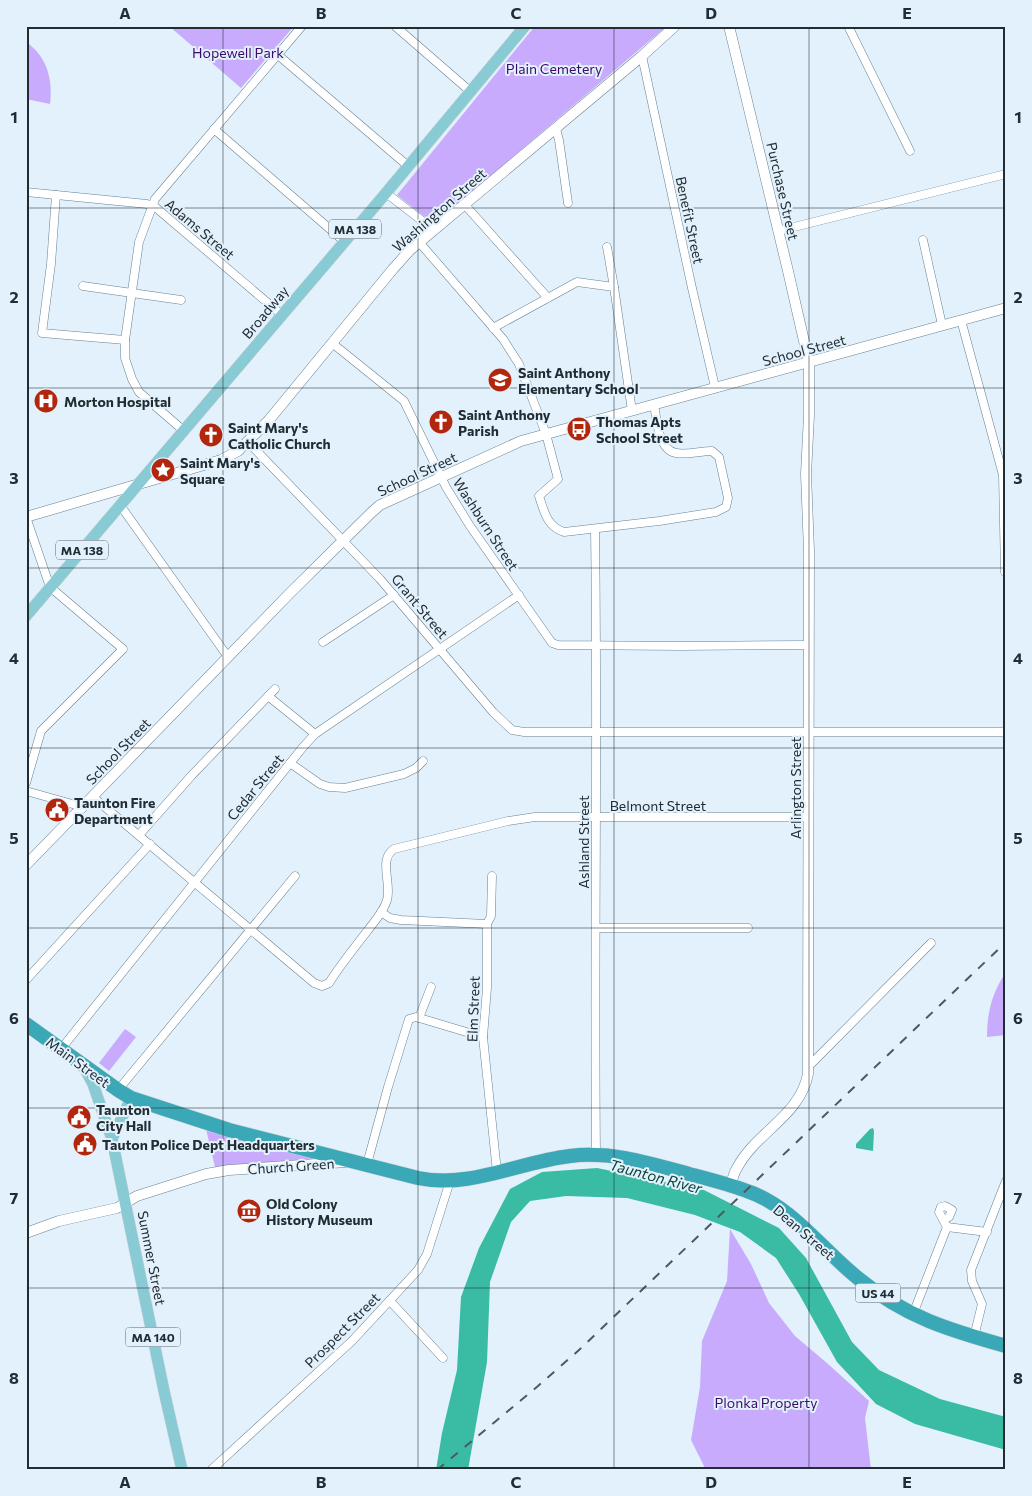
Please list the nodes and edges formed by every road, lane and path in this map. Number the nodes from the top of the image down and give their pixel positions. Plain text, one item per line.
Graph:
1 (302, 26) edge
2 (395, 26) edge
3 (525, 26) edge
4 (675, 26) edge
5 (729, 26) edge
6 (848, 26) edge
7 (278, 55) junction
8 (642, 56) junction
9 (471, 92) junction
10 (214, 129) junction
11 (556, 129) junction
12 (910, 151) dead end
13 (408, 166) junction
14 (1006, 174) edge
15 (26, 192) edge
16 (386, 193) junction
17 (56, 195) junction
18 (568, 203) dead end
19 (152, 205) junction
20 (465, 205) junction
21 (434, 230) junction
22 (778, 232) junction
23 (923, 240) dead end
24 (345, 242) junction
25 (419, 242) junction
26 (607, 247) dead end
27 (83, 286) dead end
28 (614, 287) junction
29 (131, 293) junction
30 (548, 298) junction
31 (181, 300) dead end
32 (1005, 310) edge
33 (282, 315) junction
34 (961, 320) junction
35 (942, 326) junction
36 (493, 328) junction
37 (125, 340) junction
38 (332, 343) junction
39 (809, 363) junction
40 (715, 388) junction
41 (654, 405) junction
42 (632, 411) junction
43 (184, 431) junction
44 (546, 434) junction
45 (248, 442) junction
46 (441, 478) junction
47 (138, 484) junction
48 (120, 505) junction
49 (26, 517) edge
50 (594, 529) junction
51 (342, 541) junction
52 (1005, 572) edge
53 (50, 587) junction
54 (394, 595) junction
55 (518, 596) junction
56 (26, 616) edge
57 (323, 642) dead end
58 (597, 645) junction
59 (808, 645) junction
60 (440, 650) junction
61 (228, 657) junction
62 (275, 690) dead end
63 (268, 696) junction
64 (808, 731) junction
65 (595, 732) junction
66 (1006, 732) edge
67 (315, 734) junction
68 (424, 761) dead end
69 (290, 763) junction
70 (26, 783) edge
71 (26, 791) edge
72 (93, 797) junction
73 (83, 807) junction
74 (595, 817) junction
75 (809, 817) junction
76 (139, 835) junction
77 (150, 844) junction
78 (26, 865) edge
79 (295, 876) dead end
80 (492, 876) dead end
81 (196, 882) junction
82 (381, 912) junction
83 (487, 924) junction
84 (596, 928) junction
85 (748, 928) dead end
86 (251, 930) junction
87 (931, 943) dead end
88 (26, 980) edge
89 (431, 987) dead end
90 (419, 1018) junction
91 (26, 1024) edge
92 (483, 1037) junction
93 (61, 1049) junction
94 (82, 1064) junction
95 (809, 1066) junction
96 (118, 1090) junction
97 (132, 1098) junction
98 (103, 1112) junction
99 (123, 1117) junction
100 (112, 1139) junction
101 (596, 1154) junction
102 (352, 1160) junction
103 (367, 1164) junction
104 (497, 1172) junction
105 (450, 1181) junction
106 (1006, 1181) edge
107 (731, 1186) junction
108 (126, 1203) junction
109 (986, 1232) junction
110 (26, 1233) edge
111 (390, 1301) junction
112 (913, 1314) junction
113 (974, 1337) junction
114 (1006, 1346) edge
115 (444, 1358) dead end
116 (182, 1470) edge
117 (211, 1470) edge

1 - 7 street
2 - 9 street
3 - 9 main road, Broadway / MA 138
4 - 8 street, Washington Street
5 - 22 street, Purchase Street
6 - 12 street
7 - 10 street
7 - 13 street
8 - 11 street, Washington Street
8 - 40 street, Benefit Street
9 - 13 main road, Broadway / MA 138
10 - 19 street
10 - 24 street
11 - 18 street
11 - 20 street, Washington Street
13 - 16 main road, Broadway / MA 138
14 - 22 street
15 - 17 street, Adams Street
16 - 21 street
16 - 24 main road, Broadway / MA 138
17 - 19 street, Adams Street
17 - 37 street
19 - 29 street
19 - 33 street, Adams Street
20 - 21 street, Washington Street
20 - 30 street
21 - 25 street, Washington Street
22 - 39 street, Purchase Street
23 - 35 street
24 - 33 main road, Broadway / MA 138
25 - 36 street
25 - 38 street, Washington Street
26 - 28 street
27 - 29 street
28 - 30 street
28 - 42 street
29 - 31 street
29 - 37 street
30 - 36 street
32 - 34 street, School Street
33 - 43 main road, Broadway / MA 138
34 - 35 street, School Street
34 - 52 street
35 - 39 street, School Street
36 - 44 street
37 - 43 street
38 - 45 street, Washington Street
38 - 46 street, Washburn Street
39 - 40 street, School Street
39 - 59 street, Arlington Street
40 - 41 street, School Street
41 - 42 street, School Street
41 - 50 street
42 - 44 street, School Street
43 - 47 main road, Broadway / MA 138
44 - 46 street, School Street
44 - 50 street
45 - 47 street
45 - 51 street, Grant Street
46 - 51 street, School Street
46 - 55 street, Washburn Street
47 - 48 main road, Broadway / MA 138
47 - 49 street
48 - 53 main road, Broadway / MA 138
48 - 61 street
49 - 53 street
50 - 58 street, Ashland Street
51 - 54 street, Grant Street
51 - 61 street, School Street
53 - 56 main road, Broadway / MA 138
53 - 70 street
54 - 57 street
54 - 60 street, Grant Street
55 - 58 street, Washburn Street
55 - 60 street, Cedar Street
58 - 59 street
58 - 65 street, Ashland Street
59 - 64 street, Arlington Street
60 - 65 street, Grant Street
60 - 67 street, Cedar Street
61 - 72 street, School Street
62 - 63 street
63 - 67 street
63 - 76 street
64 - 65 street, Grant Street
64 - 66 street, Grant Street
64 - 75 street, Arlington Street
65 - 74 street, Ashland Street
67 - 69 street, Cedar Street
68 - 69 street
69 - 81 street, Cedar Street
71 - 73 street
72 - 73 street, School Street
72 - 76 street
73 - 78 street, School Street
74 - 75 street, Belmont Street
74 - 82 street, Belmont Street
74 - 84 street, Ashland Street
75 - 95 street, Arlington Street
76 - 77 street
77 - 81 street
77 - 88 street
79 - 86 street
80 - 83 street, Elm Street
81 - 86 street
81 - 93 street, Cedar Street
82 - 83 street
82 - 86 street
83 - 92 street, Elm Street
84 - 85 street
84 - 101 street, Ashland Street
86 - 96 street
87 - 95 street
89 - 90 street
90 - 92 street
90 - 103 street
91 - 93 highway, Main Street / US 44
92 - 104 street, Elm Street
93 - 94 highway, Main Street / US 44
94 - 96 highway, Main Street / US 44
94 - 98 main road, Summer Street / MA 140
95 - 107 street, Arlington Street
96 - 97 highway, Main Street / US 44
97 - 99 main road
97 - 102 highway, Church Green / US 44
98 - 99 main road
98 - 100 main road, Summer Street / MA 140
99 - 100 main road
100 - 108 main road, Summer Street / MA 140
101 - 104 highway, Dean Street / US 44
101 - 107 highway, Dean Street / US 44
102 - 103 highway, Dean Street / US 44
102 - 108 street, Church Green
103 - 105 highway, Dean Street / US 44
104 - 105 highway, Dean Street / US 44
105 - 111 street, Prospect Street
106 - 109 street
107 - 112 highway, Dean Street / US 44
108 - 110 street, Church Green
108 - 116 main road, Summer Street / MA 140
109 - 112 street
109 - 113 street
111 - 115 street
111 - 117 street, Prospect Street
112 - 113 highway, Dean Street / US 44
113 - 114 highway, Dean Street / US 44

